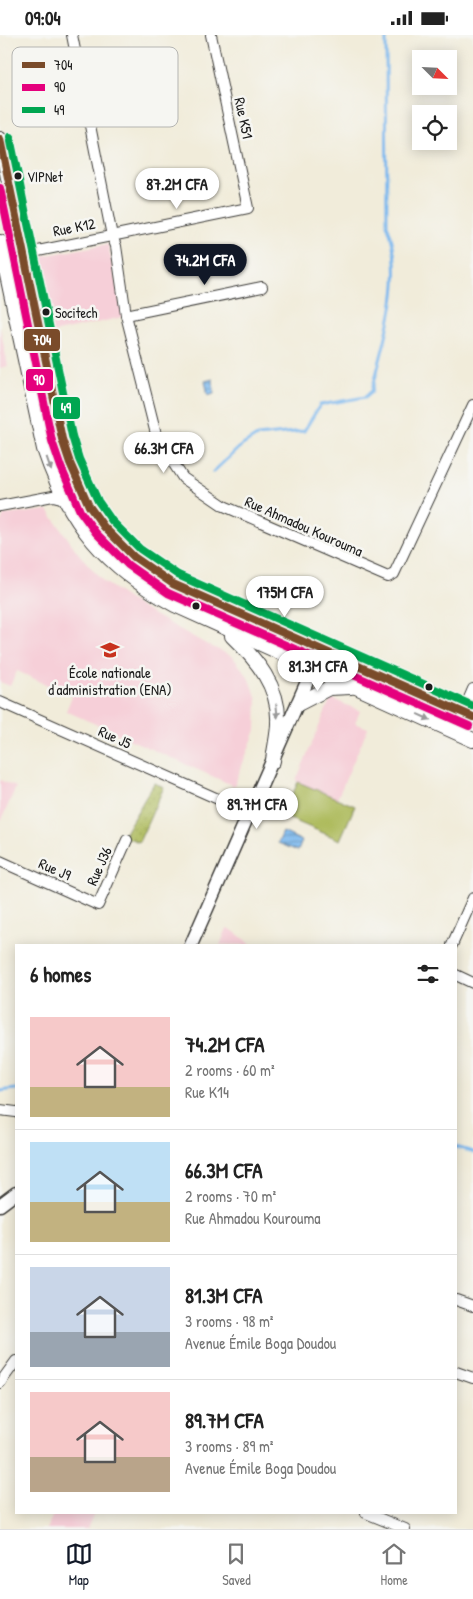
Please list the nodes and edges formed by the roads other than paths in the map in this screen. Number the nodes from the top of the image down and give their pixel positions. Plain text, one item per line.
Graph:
1 (212, 35) edge
2 (90, 127) edge
3 (0, 139) edge
4 (248, 208) joint
5 (112, 236) junction
6 (0, 242) edge
7 (24, 253) junction
8 (4, 258) junction
9 (262, 287) dead end
10 (126, 315) junction
11 (473, 405) edge
12 (79, 486) junction
13 (59, 494) junction
14 (0, 506) edge
15 (224, 628) junction
16 (321, 650) junction
17 (313, 668) junction
18 (356, 688) junction
19 (473, 689) edge
20 (0, 702) edge
21 (298, 704) junction
22 (468, 715) edge
23 (454, 731) junction
24 (473, 739) edge
25 (272, 761) junction
26 (218, 799) dead end
27 (127, 840) dead end
28 (0, 861) edge
29 (473, 898) edge
30 (98, 905) joint
31 (190, 944) edge
32 (452, 944) edge
33 (457, 975) edge
34 (473, 983) edge
35 (0, 1110) edge
36 (15, 1112) edge
37 (15, 1194) edge
38 (0, 1205) edge
39 (457, 1301) edge
40 (473, 1307) edge
41 (15, 1363) edge
42 (457, 1372) edge
43 (473, 1378) edge
44 (0, 1383) edge
45 (368, 1514) edge
46 (405, 1529) edge

1 - 4 street, Rue K51
2 - 5 street, Rue Ahmadou Kourouma
3 - 7 main road
4 - 5 street, Rue K12
5 - 7 street, Rue K12
5 - 10 street, Rue Ahmadou Kourouma
6 - 8 main road
7 - 8 street, Rue K12
7 - 12 main road
8 -> 13 main road
9 - 10 street
10 - 11 street, Rue Ahmadou Kourouma
12 - 13 street
12 - 16 main road
13 - 14 street
13 - 15 main road
15 - 17 main road
15 -> 25 main road
16 - 17 street
16 - 22 main road
17 - 18 main road
17 - 21 street
18 - 21 main road
18 -> 23 main road
19 - 22 street
20 - 26 street, Rue J5
21 - 25 street
22 - 23 street
23 - 24 main road
25 - 31 street
27 - 30 street, Rue J36
28 - 30 street, Rue J9
29 - 32 street
33 - 34 street
35 - 36 street
37 - 38 street
39 - 40 street
41 - 44 street
42 - 43 street
45 - 46 street

